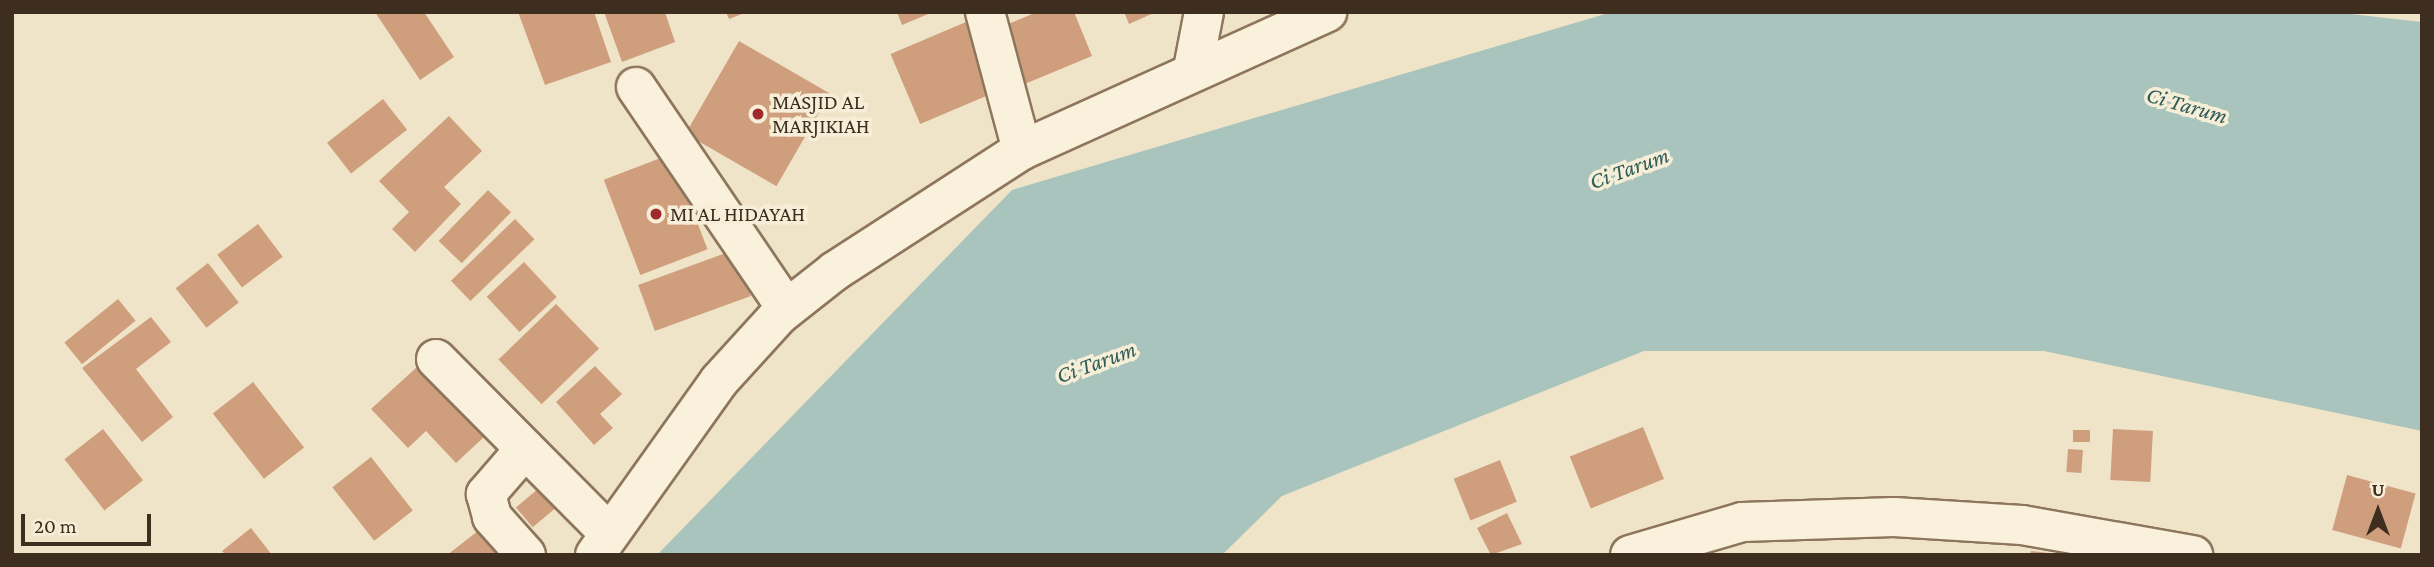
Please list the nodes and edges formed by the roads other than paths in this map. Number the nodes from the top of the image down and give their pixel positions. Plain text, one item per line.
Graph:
1 (985, 12) edge
2 (1204, 12) edge
3 (1327, 12) edge
4 (1193, 69) junction
5 (636, 87) dead end
6 (1022, 150) junction
7 (787, 309) junction
8 (436, 359) dead end
9 (525, 449) junction
10 (606, 534) edge
11 (526, 555) edge
12 (1630, 555) edge
13 (2193, 555) edge

1 - 6 street
2 - 4 street
3 - 4 street
4 - 6 street
5 - 7 street
6 - 7 street
7 - 10 street
8 - 9 street
9 - 10 street
9 - 11 street
12 - 13 street

